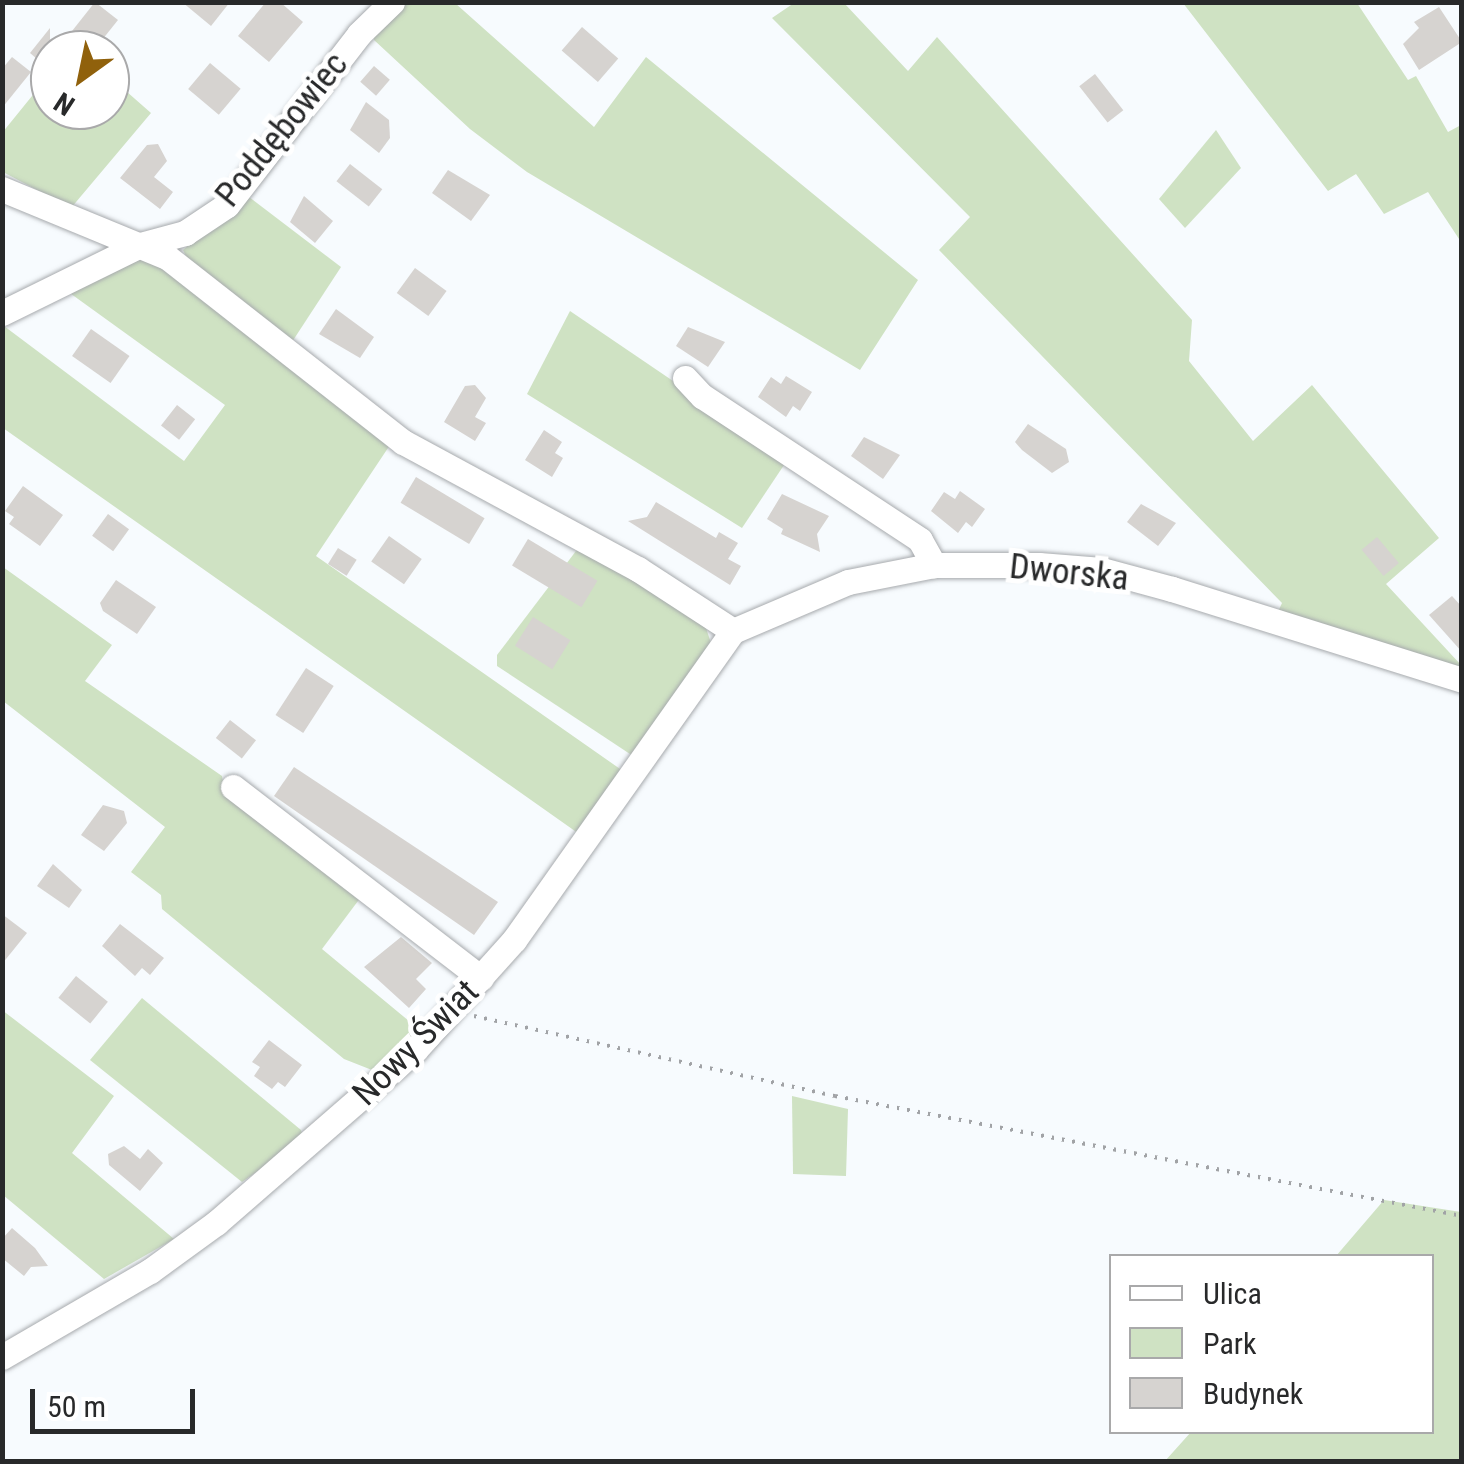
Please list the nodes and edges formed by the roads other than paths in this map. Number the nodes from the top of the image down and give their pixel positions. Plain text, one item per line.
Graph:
1 (392, 2) edge
2 (2, 189) edge
3 (150, 244) junction
4 (2, 314) edge
5 (685, 378) dead end
6 (934, 565) junction
7 (733, 631) junction
8 (1462, 680) edge
9 (233, 787) dead end
10 (482, 978) junction
11 (2, 1356) edge

1 - 3 street, Poddębowiec
2 - 3 street
3 - 4 street, Poddębowiec
3 - 7 street
5 - 6 street
6 - 7 street, Dworska
6 - 8 street, Dworska
7 - 10 street, Nowy Świat
9 - 10 street
10 - 11 street, Nowy Świat

